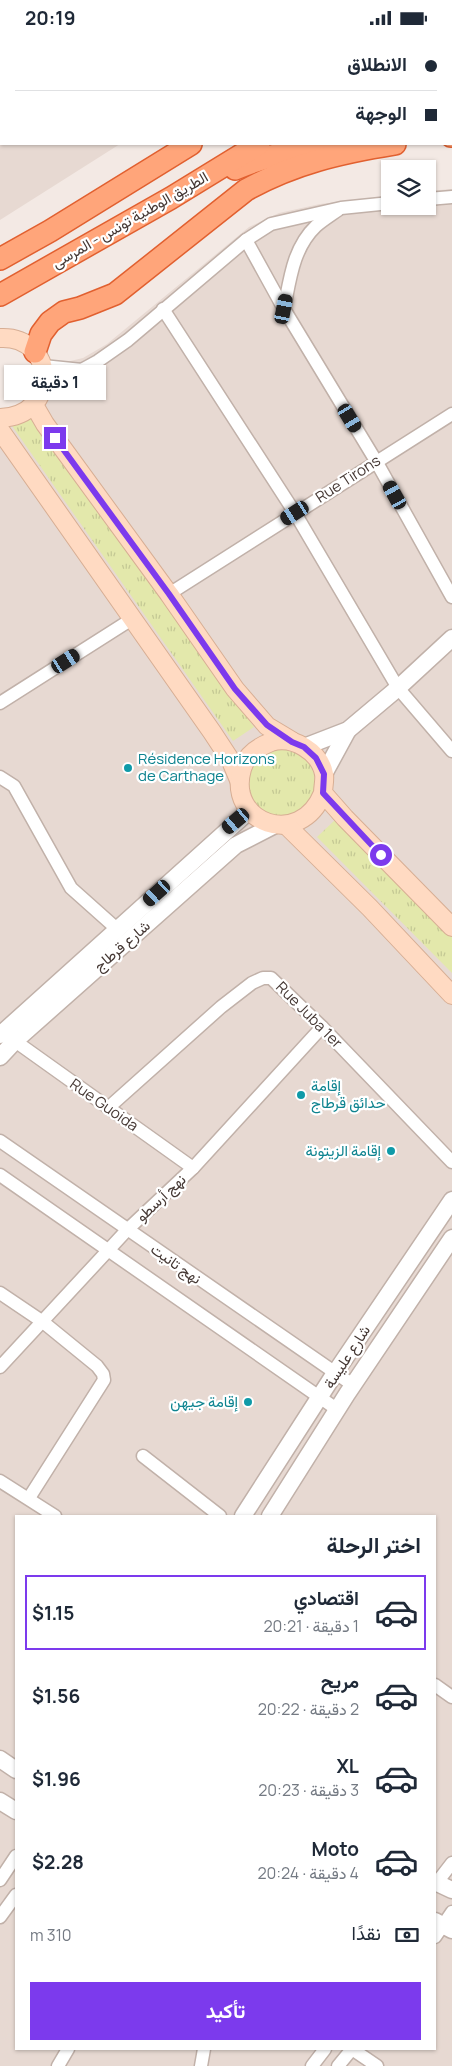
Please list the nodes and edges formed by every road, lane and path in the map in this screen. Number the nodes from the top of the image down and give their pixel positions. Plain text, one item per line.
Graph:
1 (189, 145) edge
2 (258, 145) edge
3 (336, 145) edge
4 (389, 145) edge
5 (452, 197) edge
6 (171, 198) junction
7 (436, 198) edge
8 (381, 204) edge
9 (341, 208) junction
10 (50, 231) junction
11 (246, 241) junction
12 (0, 246) edge
13 (0, 259) edge
14 (0, 295) edge
15 (163, 309) junction
16 (284, 309) junction
17 (0, 338) edge
18 (39, 359) junction
19 (82, 370) junction
20 (38, 398) junction
21 (452, 414) edge
22 (0, 418) edge
23 (0, 430) edge
24 (376, 461) junction
25 (295, 513) junction
26 (169, 594) junction
27 (452, 597) edge
28 (132, 619) junction
29 (452, 638) edge
30 (398, 688) junction
31 (0, 703) edge
32 (348, 730) junction
33 (298, 744) junction
34 (452, 751) edge
35 (324, 774) junction
36 (0, 777) edge
37 (239, 780) junction
38 (323, 793) junction
39 (250, 811) junction
40 (280, 825) junction
41 (452, 927) edge
42 (117, 929) junction
43 (452, 995) edge
44 (322, 1027) junction
45 (8, 1038) edge
46 (0, 1057) edge
47 (108, 1108) junction
48 (0, 1141) edge
49 (452, 1162) edge
50 (193, 1168) junction
51 (0, 1175) edge
52 (452, 1200) edge
53 (128, 1230) junction
54 (452, 1237) edge
55 (108, 1251) junction
56 (0, 1293) edge
57 (43, 1322) junction
58 (0, 1367) edge
59 (335, 1373) junction
60 (353, 1385) junction
61 (321, 1398) junction
62 (338, 1410) junction
63 (142, 1456) dead end
64 (0, 1481) edge
65 (29, 1498) junction
66 (54, 1515) edge
67 (219, 1515) edge
68 (245, 1515) edge
69 (271, 1515) edge
70 (436, 1686) edge
71 (452, 1697) edge
72 (0, 1759) edge
73 (15, 1770) edge
74 (15, 1858) edge
75 (452, 1863) edge
76 (0, 1880) edge
77 (436, 1883) edge
78 (452, 1890) edge
79 (15, 1896) edge
80 (0, 1917) edge
81 (67, 2050) edge
82 (204, 2050) edge
83 (324, 2050) edge
84 (351, 2050) edge
85 (353, 2050) edge
86 (58, 2066) edge
87 (201, 2066) edge
88 (312, 2066) edge
89 (338, 2066) edge
90 (377, 2066) edge

1 - 10 highway, الطريق الوطنية تونس - المرسى
2 - 6 highway, الطريق الوطنية تونس - المرسى
3 - 6 highway
4 - 18 highway
5 - 7 street
6 - 14 highway, الطريق الوطنية تونس - المرسى
8 - 9 street
9 - 11 street
9 - 16 street
10 - 12 street
10 - 13 highway, الطريق الوطنية تونس - المرسى
11 - 15 street
11 - 16 street
15 - 19 street
15 - 25 street
16 - 24 street
17 - 18 main road
18 - 19 street
18 - 20 main road
19 - 20 street
20 - 22 main road
20 - 26 main road
21 - 24 street, Rue Tirons
23 - 28 main road
24 - 25 street, Rue Tirons
24 - 27 street
25 - 26 street, Rue Tirons
25 - 30 street
26 - 33 main road
28 - 31 street
28 - 37 main road
29 - 30 street
30 - 32 street
30 - 34 street
32 - 33 street
32 - 35 street
33 - 35 main road
33 - 37 main road
35 - 38 main road
36 - 42 street
37 - 39 main road
38 - 40 main road
38 - 41 main road
39 - 40 main road
39 - 42 street, شارع قرطاج
40 - 43 main road
40 - 45 street, شارع قرطاج
42 - 45 street, شارع قرطاج
44 - 47 street, Rue Juba 1er
44 - 49 street, Rue Juba 1er
44 - 50 street, نهج أرسطو
45 - 46 street, شارع قرطاج
45 - 47 street, Rue Guoida
47 - 50 street, Rue Guoida
48 - 53 street, نهج تانيت
50 - 53 street, نهج أرسطو
51 - 55 street
52 - 59 street, شارع عليسة
53 - 55 street, نهج أرسطو
53 - 59 street, نهج تانيت
54 - 60 street, شارع عليسة
55 - 57 street, نهج أرسطو
55 - 61 street
56 - 57 street
57 - 58 street, نهج أرسطو
57 - 65 street
59 - 60 street, نهج تانيت
59 - 61 street, شارع عليسة
60 - 62 street, شارع عليسة
61 - 62 street
61 - 68 street, شارع عليسة
62 - 69 street, شارع عليسة
63 - 67 street
64 - 65 street
65 - 66 street
70 - 71 street
72 - 73 street
74 - 76 street
75 - 77 street
77 - 78 street
79 - 80 street
81 - 86 street
82 - 87 street
83 - 88 street
84 - 89 street
85 - 90 street

